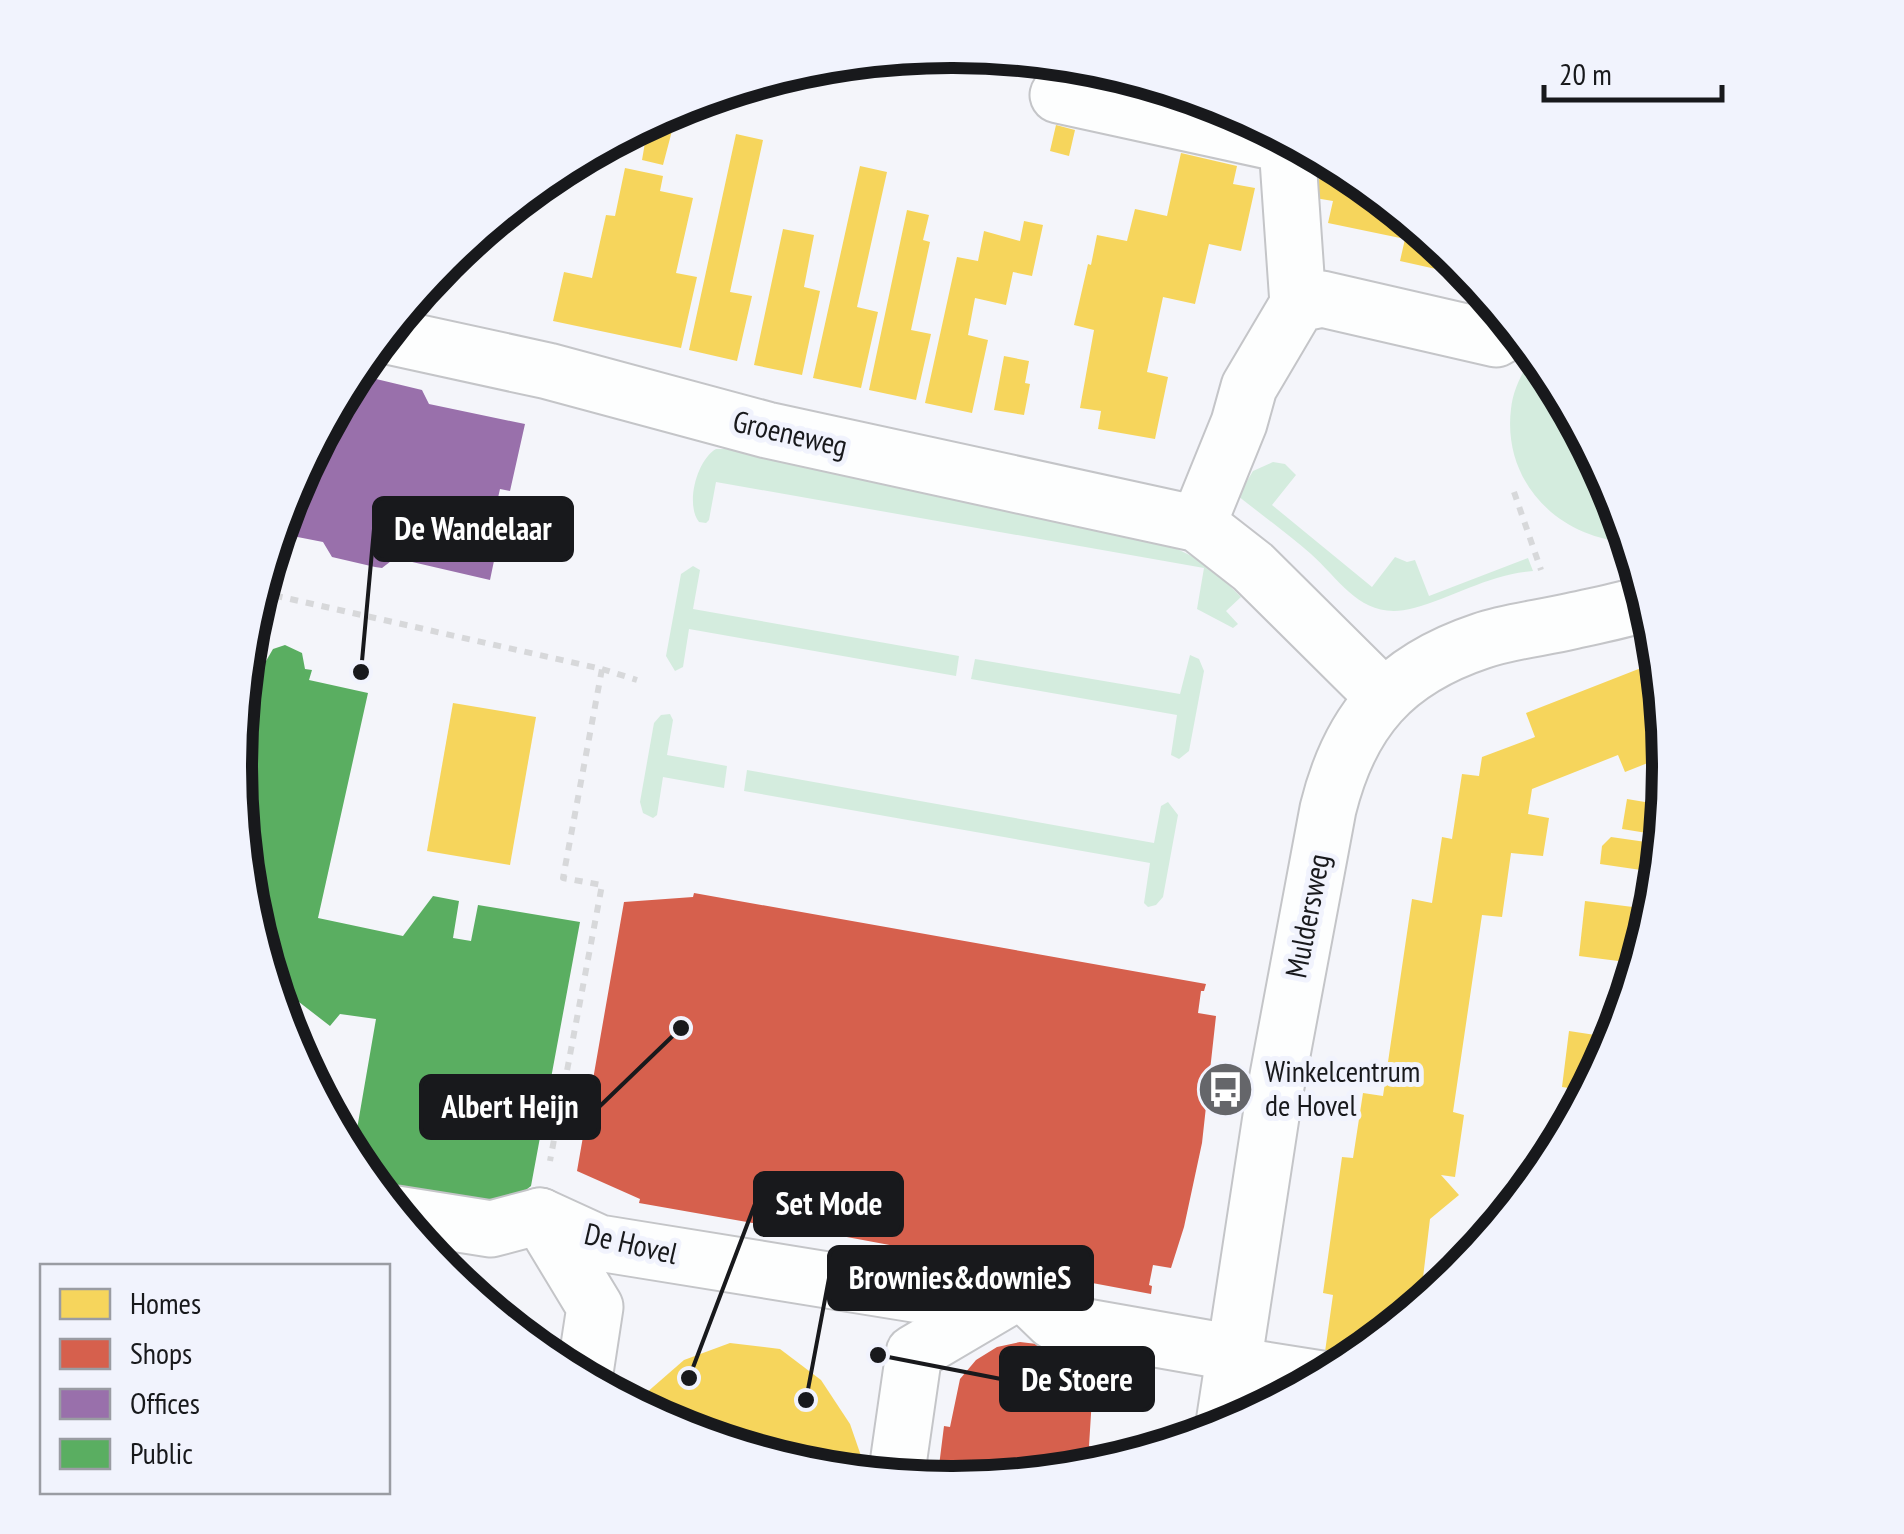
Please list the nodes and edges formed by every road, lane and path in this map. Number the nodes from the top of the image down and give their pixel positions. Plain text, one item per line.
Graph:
1 (1058, 95) dead end
2 (1258, 139) edge
3 (1288, 154) edge
4 (1298, 304) junction
5 (1502, 335) edge
6 (399, 338) edge
7 (1514, 492) dead end
8 (1198, 524) junction
9 (274, 595) edge
10 (1632, 606) edge
11 (1550, 626) junction
12 (602, 669) junction
13 (637, 680) dead end
14 (1382, 696) junction
15 (540, 1216) junction
16 (417, 1217) edge
17 (1021, 1290) junction
18 (1234, 1359) junction
19 (586, 1363) edge
20 (1300, 1374) edge
21 (1227, 1410) edge
22 (898, 1464) edge

1 - 2 street
3 - 4 street
4 - 5 street
4 - 8 street
6 - 8 street, Groeneweg
7 - 11 path
8 - 14 street, Groeneweg
9 - 12 path
10 - 11 street, Muldersweg
11 - 14 street, Muldersweg
12 - 13 path
12 - 15 path
14 - 18 street, Muldersweg
15 - 16 street
15 - 17 street, De Hovel
15 - 19 street, De Hovel
17 - 18 street
17 - 22 street
18 - 20 street
18 - 21 street, Muldersweg

